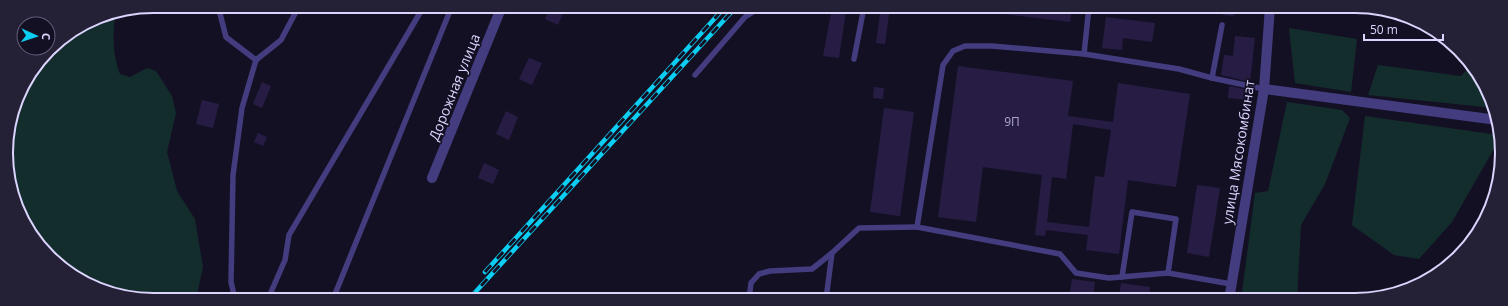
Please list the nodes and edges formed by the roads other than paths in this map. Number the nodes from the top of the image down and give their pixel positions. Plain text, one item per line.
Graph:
1 (220, 13) edge
2 (295, 13) edge
3 (420, 13) edge
4 (449, 13) edge
5 (499, 13) edge
6 (751, 13) edge
7 (863, 13) edge
8 (1089, 13) edge
9 (1270, 13) edge
10 (1222, 26) dead end
11 (1084, 54) junction
12 (854, 59) dead end
13 (256, 60) junction
14 (695, 75) dead end
15 (1212, 78) junction
16 (1264, 89) junction
17 (1490, 119) edge
18 (432, 178) dead end
19 (917, 227) junction
20 (832, 253) junction
21 (1168, 273) junction
22 (1122, 277) junction
23 (1231, 284) junction
24 (233, 293) edge
25 (271, 293) edge
26 (335, 293) edge
27 (750, 293) edge
28 (827, 293) edge
29 (1230, 293) edge

1 - 13 lane
2 - 13 lane
3 - 25 lane
4 - 26 lane
5 - 18 street, Дорожная улица
6 - 14 lane
7 - 12 lane
8 - 11 lane
9 - 16 street, улица Мясокомбинат
10 - 15 lane
11 - 15 lane
11 - 19 lane
13 - 24 lane
15 - 16 lane
16 - 17 street
16 - 23 street, улица Мясокомбинат
19 - 20 lane
19 - 22 lane
20 - 27 lane
20 - 28 lane
21 - 22 lane
21 - 22 lane
21 - 23 lane
23 - 29 street, улица Мясокомбинат

